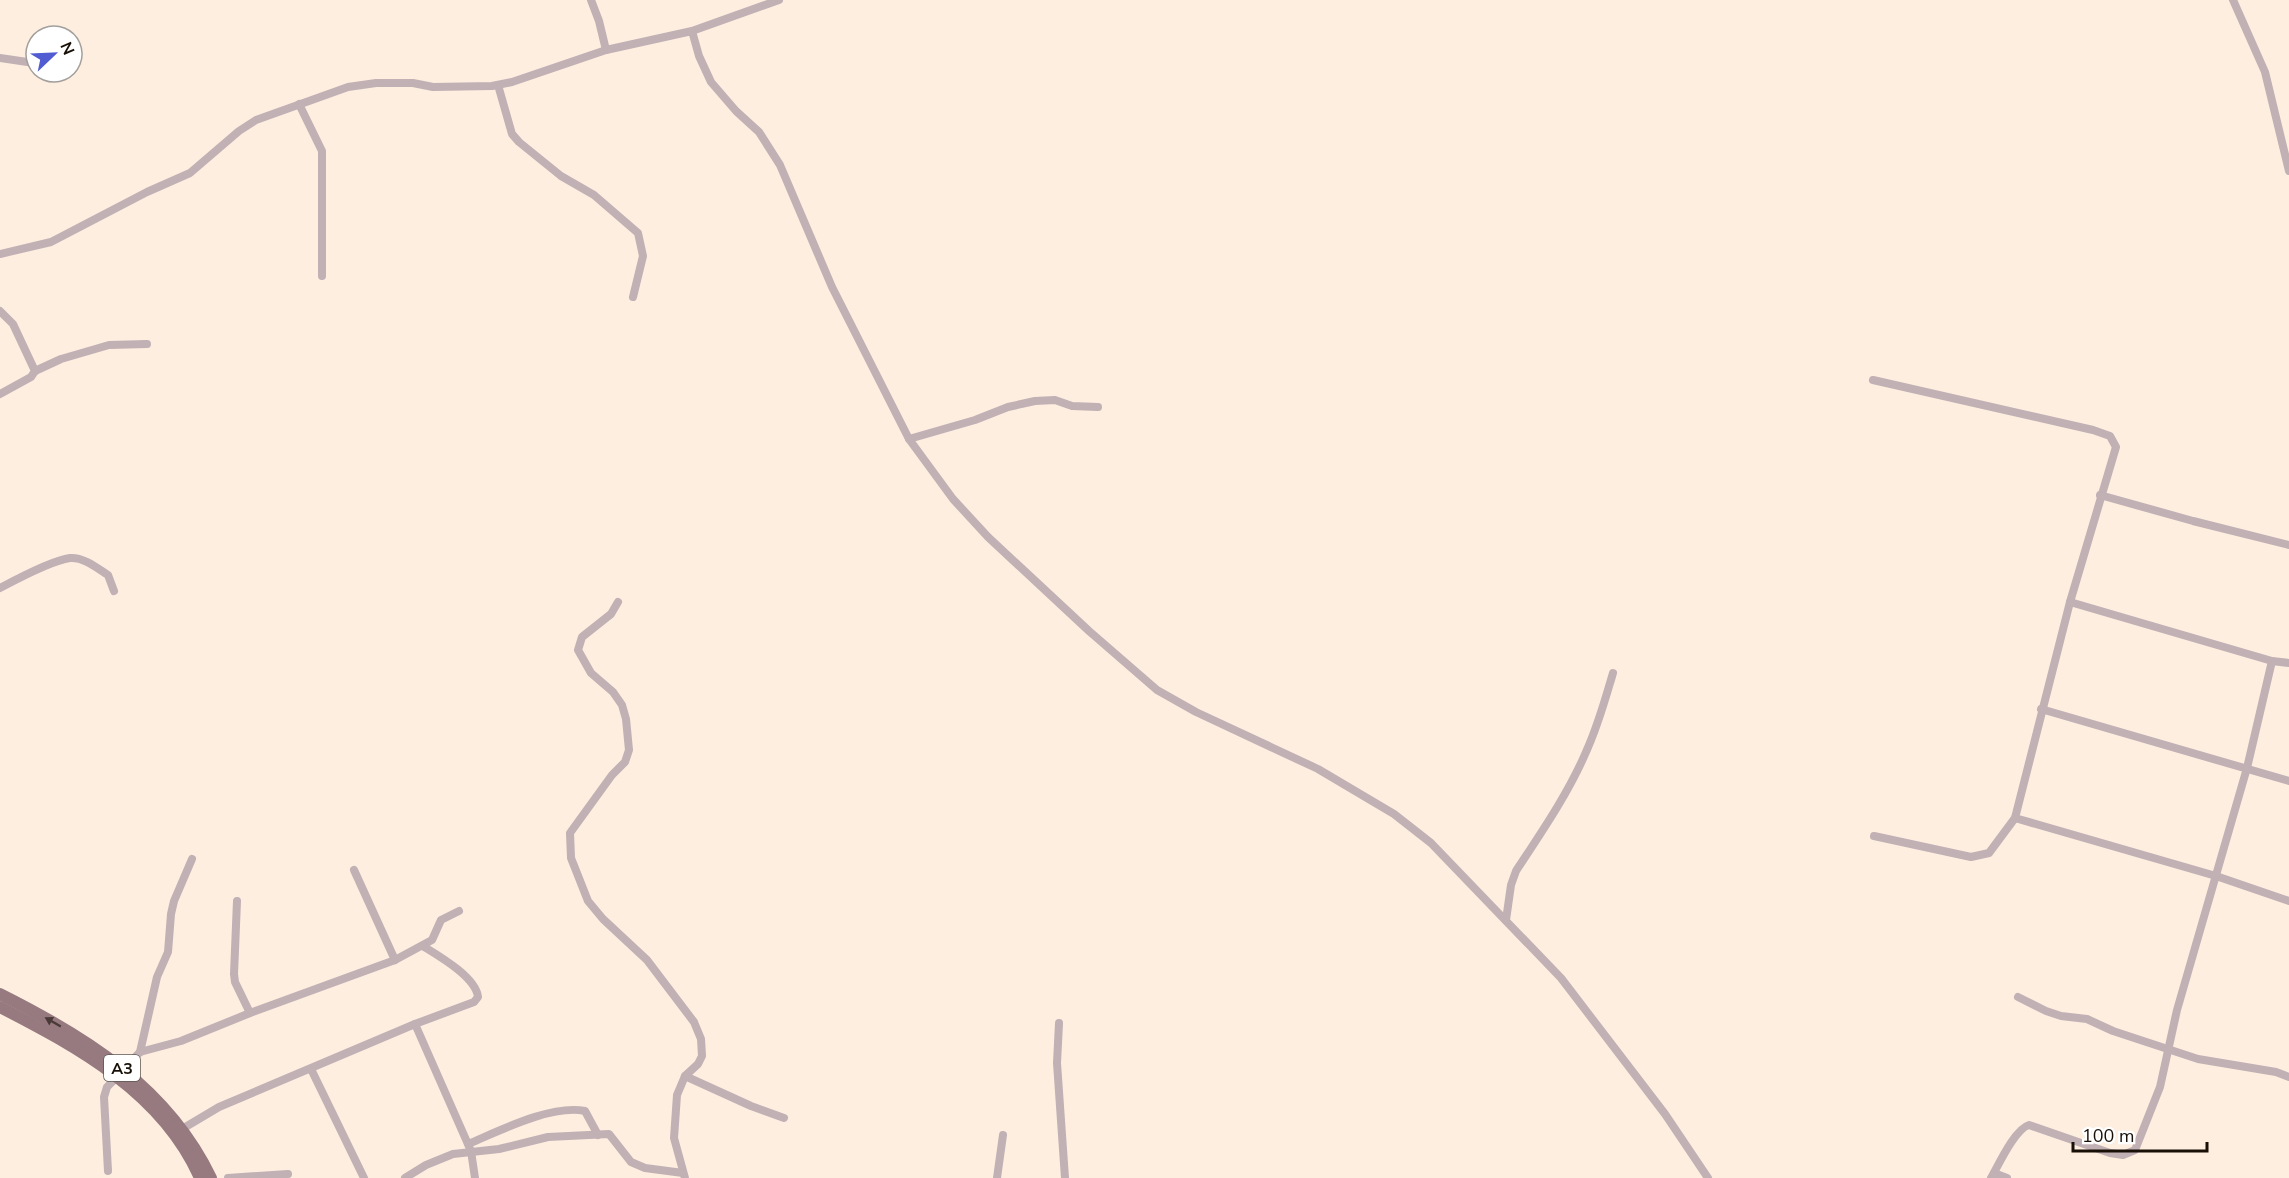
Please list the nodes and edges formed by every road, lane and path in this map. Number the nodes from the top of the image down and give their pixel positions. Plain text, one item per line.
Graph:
1 (591, 0) edge
2 (779, 0) edge
3 (2234, 0) edge
4 (692, 31) junction
5 (606, 50) junction
6 (0, 58) edge
7 (24, 62) edge
8 (498, 85) junction
9 (299, 104) junction
10 (2289, 171) edge
11 (0, 254) edge
12 (322, 276) dead end
13 (633, 297) dead end
14 (0, 311) edge
15 (147, 344) dead end
16 (35, 371) junction
17 (1873, 380) dead end
18 (0, 394) edge
19 (1098, 407) dead end
20 (909, 439) junction
21 (2100, 495) junction
22 (2289, 545) edge
23 (0, 588) edge
24 (114, 591) dead end
25 (618, 602) dead end
26 (2070, 602) junction
27 (2272, 661) junction
28 (2289, 663) edge
29 (1613, 673) dead end
30 (2042, 709) junction
31 (2247, 768) junction
32 (2289, 780) edge
33 (2015, 818) junction
34 (1874, 836) dead end
35 (192, 859) dead end
36 (354, 870) dead end
37 (2216, 876) junction
38 (237, 900) dead end
39 (2289, 901) edge
40 (459, 911) dead end
41 (1506, 920) junction
42 (423, 945) junction
43 (395, 960) junction
44 (0, 994) edge
45 (2018, 997) dead end
46 (0, 1007) edge
47 (250, 1013) junction
48 (1059, 1023) dead end
49 (415, 1024) junction
50 (2170, 1049) junction
51 (141, 1052) junction
52 (311, 1069) junction
53 (121, 1073) junction
54 (685, 1076) junction
55 (2289, 1077) edge
56 (784, 1118) dead end
57 (182, 1129) junction
58 (598, 1135) junction
59 (1004, 1135) dead end
60 (469, 1148) junction
61 (108, 1171) dead end
62 (288, 1174) dead end
63 (684, 1175) edge
64 (1992, 1176) edge
65 (200, 1178) edge
66 (211, 1178) edge
67 (228, 1178) edge
68 (364, 1178) edge
69 (405, 1178) edge
70 (475, 1178) edge
71 (997, 1178) edge
72 (1065, 1178) edge
73 (1708, 1178) edge
74 (2007, 1178) edge

1 - 5 street
2 - 4 street
3 - 10 street
4 - 5 street
4 - 20 street
5 - 8 street
6 - 7 street
8 - 9 street
8 - 13 street
9 - 11 street
9 - 12 street
14 - 16 street
15 - 16 street
16 - 18 street
17 - 21 street
19 - 20 street
20 - 41 street
21 - 22 street
21 - 26 street
23 - 24 street
25 - 54 street
26 - 27 street
26 - 30 street
27 - 28 street
27 - 31 street
29 - 41 street
30 - 31 street
30 - 33 street
31 - 32 street
31 - 37 street
33 - 34 street
33 - 37 street
35 - 51 street
36 - 43 street
37 - 39 street
37 - 50 street
38 - 47 street
40 - 42 street
41 - 73 street
42 - 43 street
42 - 49 street
43 - 47 street
53 -> 44 main road, A3
45 - 50 street
46 - 53 main road, A3
47 - 51 street
48 - 72 street
49 - 52 street
49 - 60 street
50 - 55 street
50 - 64 street
51 - 53 street
52 - 57 street
52 - 68 street
53 - 57 main road, A3
53 - 61 street
53 - 65 main road, A3
54 - 56 street
54 - 63 street
57 - 66 main road, A3
58 - 60 street
58 - 60 street
58 - 63 street
59 - 71 street
60 - 69 street
60 - 70 street
62 - 67 street
64 - 74 street

